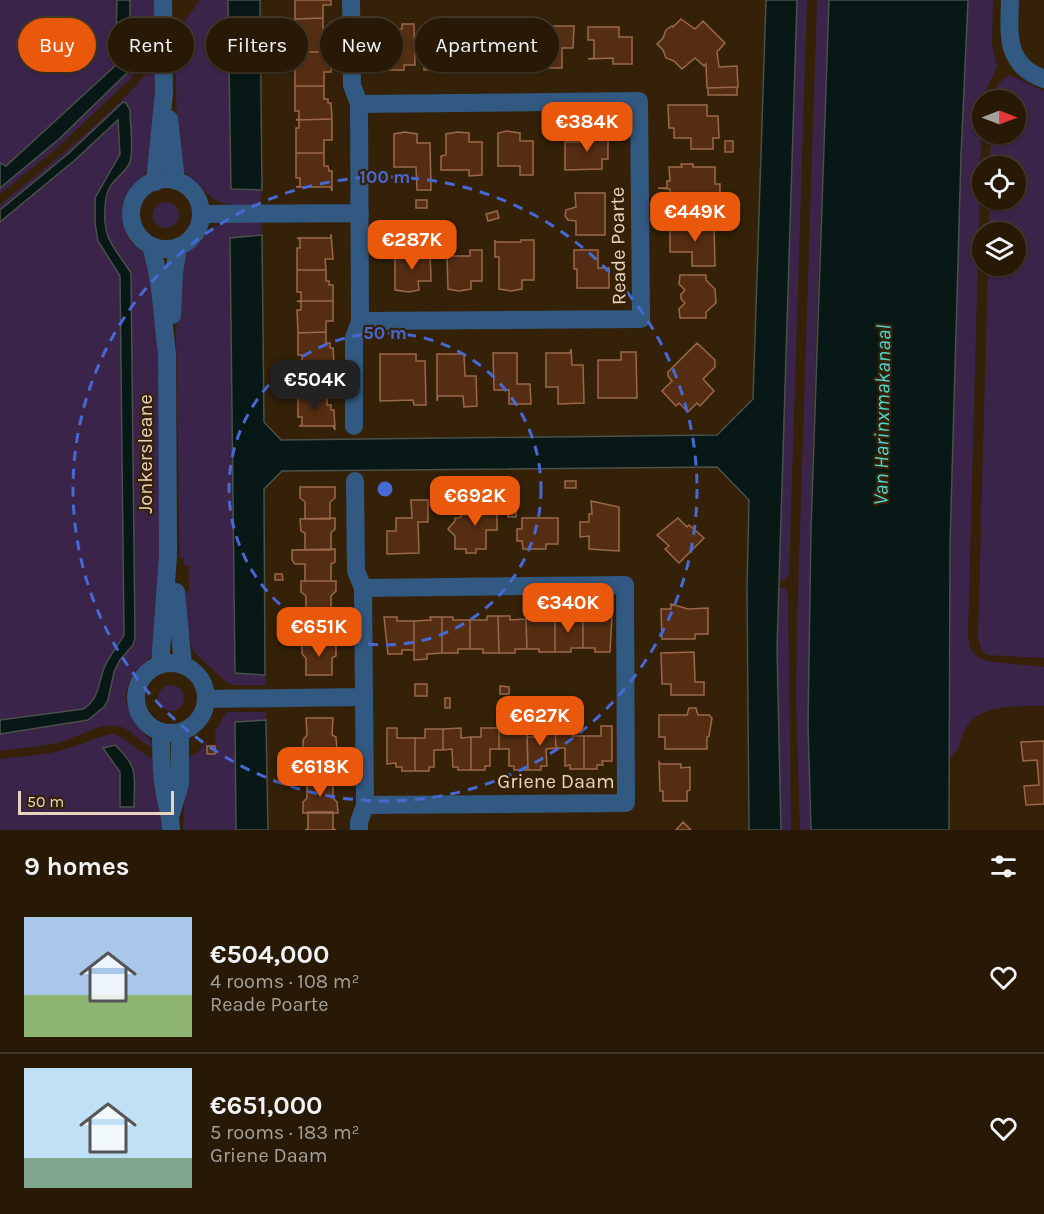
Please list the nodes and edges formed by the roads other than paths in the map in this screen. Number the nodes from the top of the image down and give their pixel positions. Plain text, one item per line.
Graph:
1 (163, 0) edge
2 (351, 0) edge
3 (1010, 0) edge
4 (1044, 80) edge
5 (164, 93) junction
6 (359, 104) junction
7 (176, 181) junction
8 (154, 182) junction
9 (360, 213) junction
10 (201, 214) junction
11 (151, 246) junction
12 (178, 247) junction
13 (360, 321) junction
14 (167, 353) junction
15 (354, 426) dead end
16 (355, 481) dead end
17 (168, 555) junction
18 (363, 588) junction
19 (160, 665) junction
20 (183, 665) junction
21 (364, 697) junction
22 (206, 699) junction
23 (171, 732) junction
24 (365, 805) junction
25 (171, 823) edge
26 (359, 830) edge

1 - 5 street
2 - 6 street
3 - 4 street
5 - 7 street
5 - 8 street
6 - 9 street
6 - 13 street, Reade Poarte
7 - 8 street
7 - 10 street
8 - 11 street, Jonkersleane
9 - 10 street
9 - 13 street
10 - 12 street
11 - 12 street
11 - 14 street, Jonkersleane
12 - 14 street, Jonkersleane
13 - 15 street
14 - 17 street, Jonkersleane
16 - 18 street
17 - 19 street, Jonkersleane
17 - 20 street, Jonkersleane
18 - 21 street
18 - 24 street, Griene Daam
19 - 20 street
19 - 23 street
20 - 22 street
21 - 22 street
21 - 24 street
22 - 23 street
23 - 25 street
24 - 26 street

